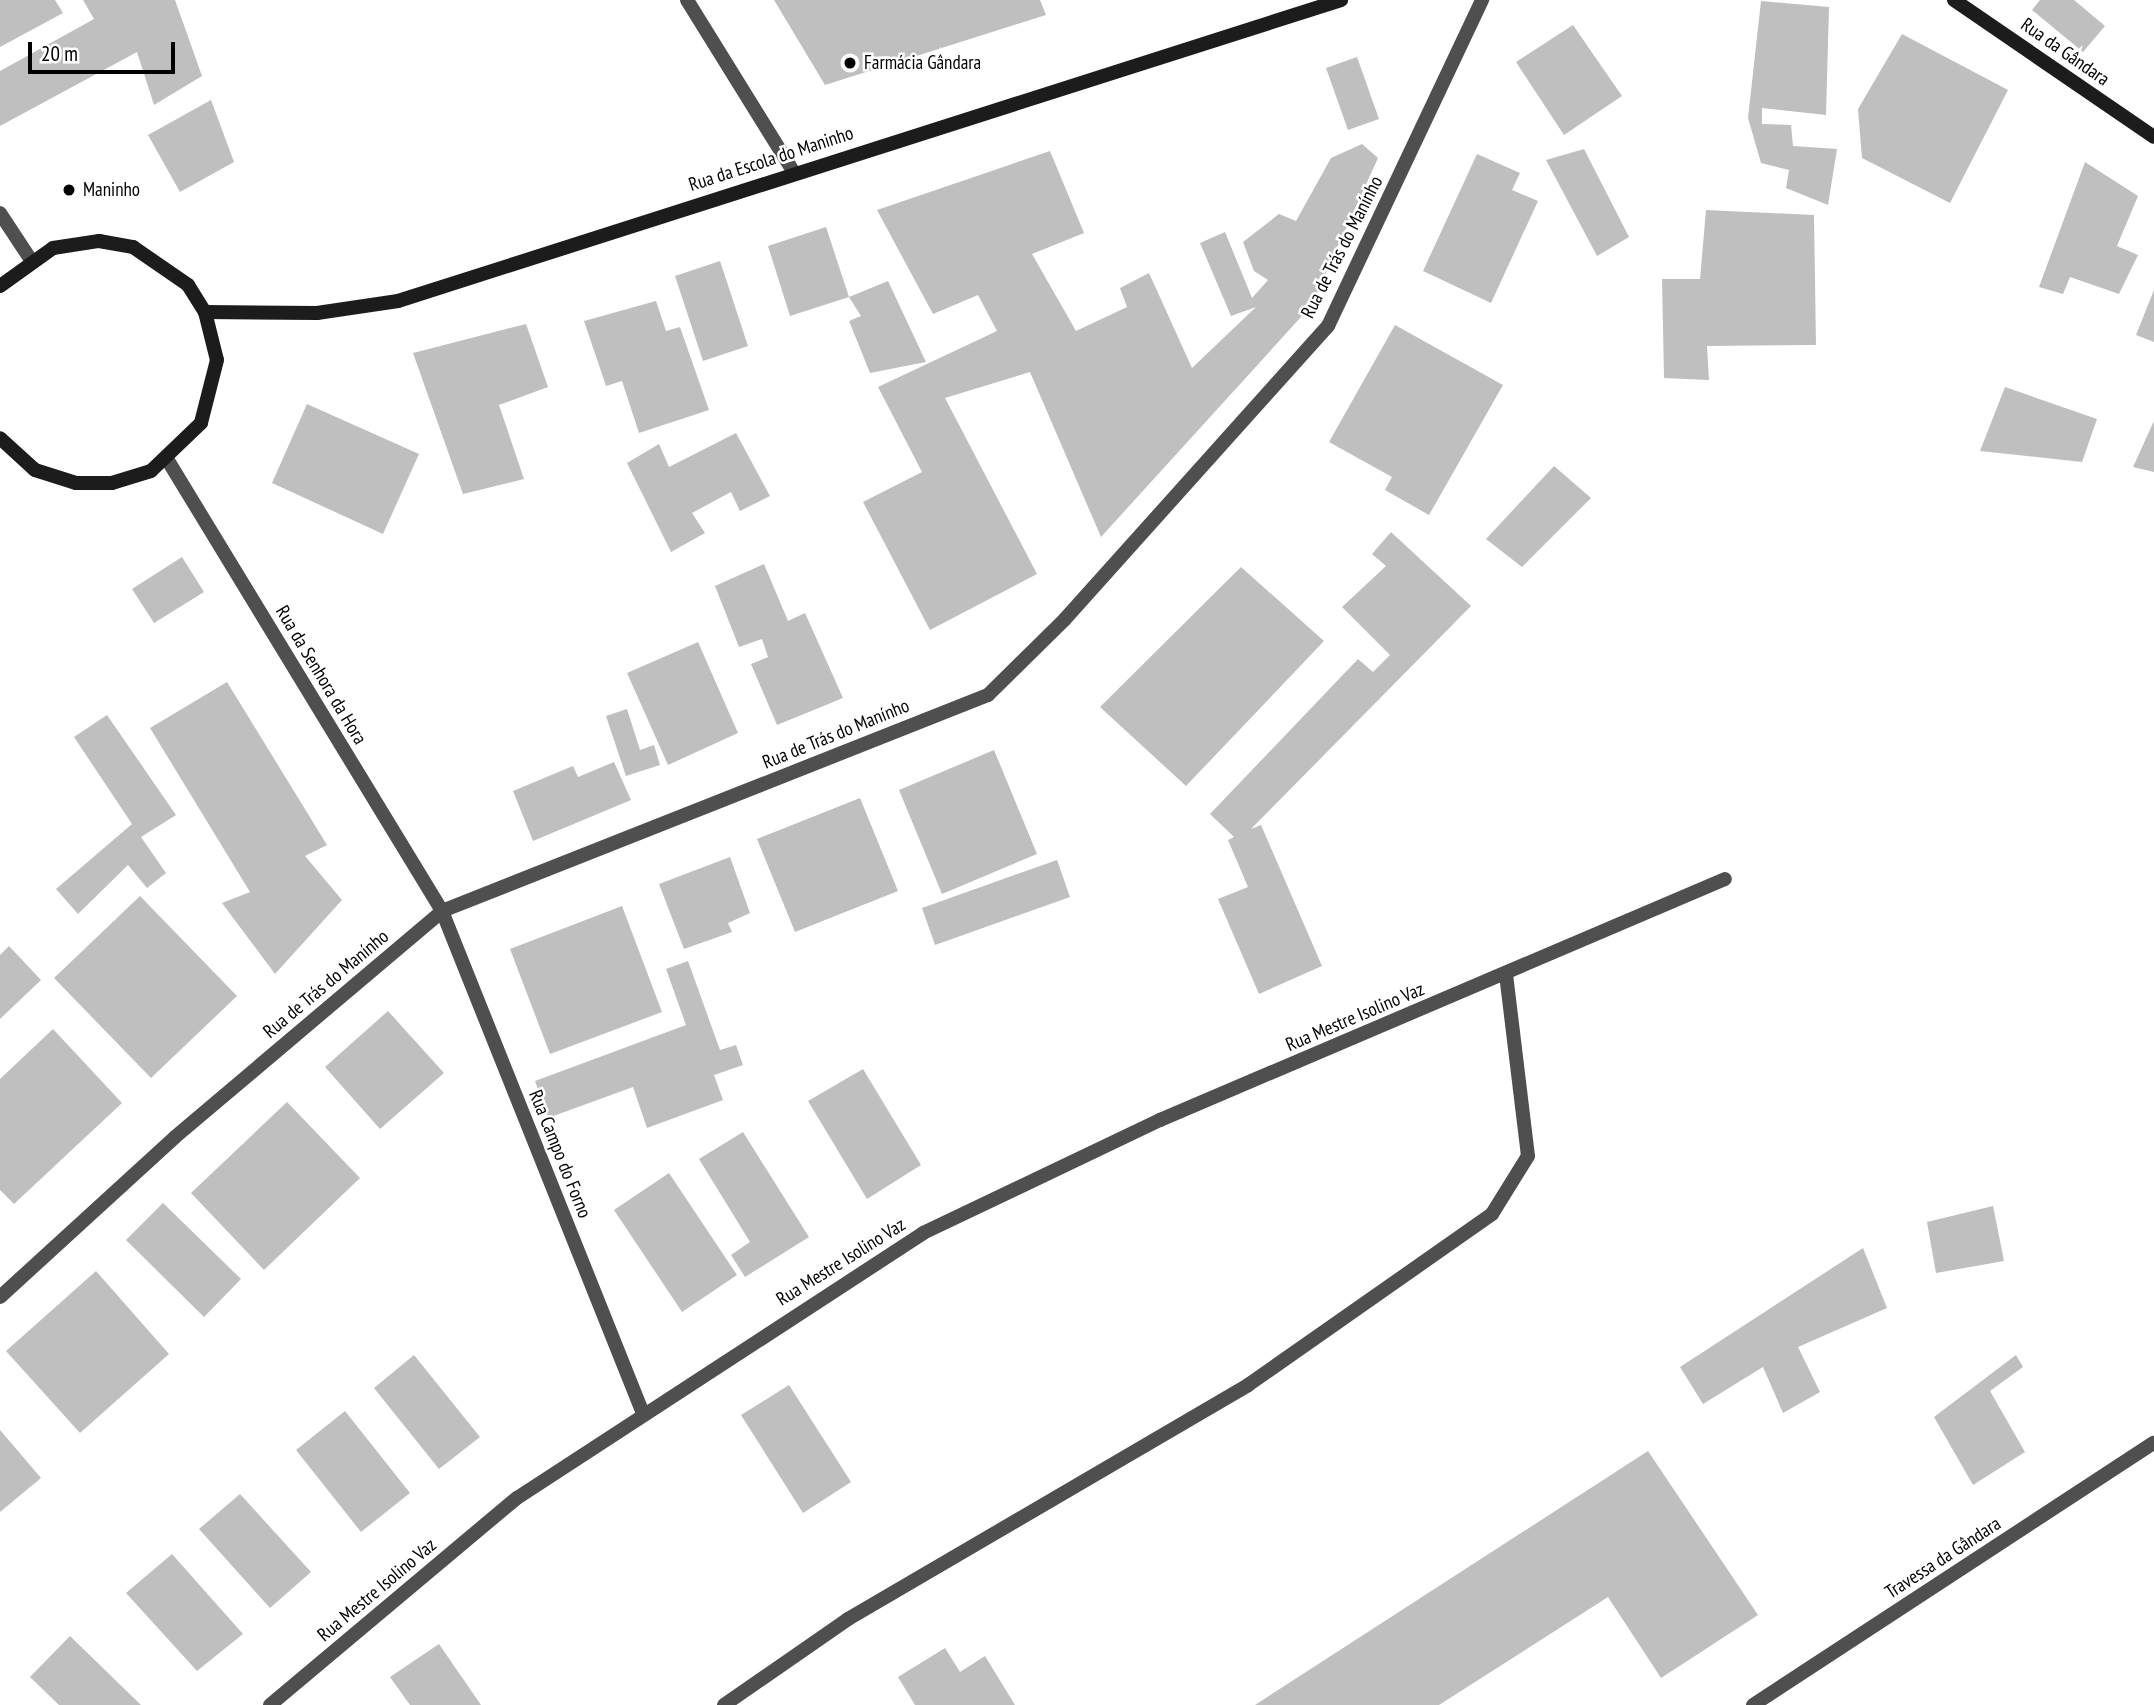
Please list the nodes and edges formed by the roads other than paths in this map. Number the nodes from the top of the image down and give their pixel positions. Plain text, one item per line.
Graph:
1 (687, 0) edge
2 (1341, 0) edge
3 (1482, 0) edge
4 (1954, 0) edge
5 (2154, 137) edge
6 (793, 171) junction
7 (0, 213) edge
8 (31, 260) junction
9 (0, 286) edge
10 (205, 312) junction
11 (0, 438) edge
12 (167, 459) junction
13 (1725, 879) dead end
14 (442, 911) junction
15 (1506, 975) junction
16 (0, 1297) edge
17 (642, 1411) junction
18 (2154, 1443) edge
19 (270, 1705) edge
20 (724, 1705) edge
21 (1753, 1705) edge

1 - 6 street
2 - 6 main road, Rua da Escola do Maninho
3 - 14 street, Rua de Trás do Manínho
4 - 5 main road, Rua da Gândara
6 - 10 main road, Rua da Escola do Maninho
7 - 8 street
8 - 9 main road
8 - 10 main road
10 - 12 main road
11 - 12 main road
12 - 14 street, Rua da Senhora da Hora
13 - 15 street, Rua Mestre Isolino Vaz
14 - 16 street, Rua de Trás do Manínho
14 - 17 street, Rua Campo do Forno
15 - 17 street, Rua Mestre Isolino Vaz
15 - 20 street
17 - 19 street, Rua Mestre Isolino Vaz
18 - 21 street, Travessa da Gândara

